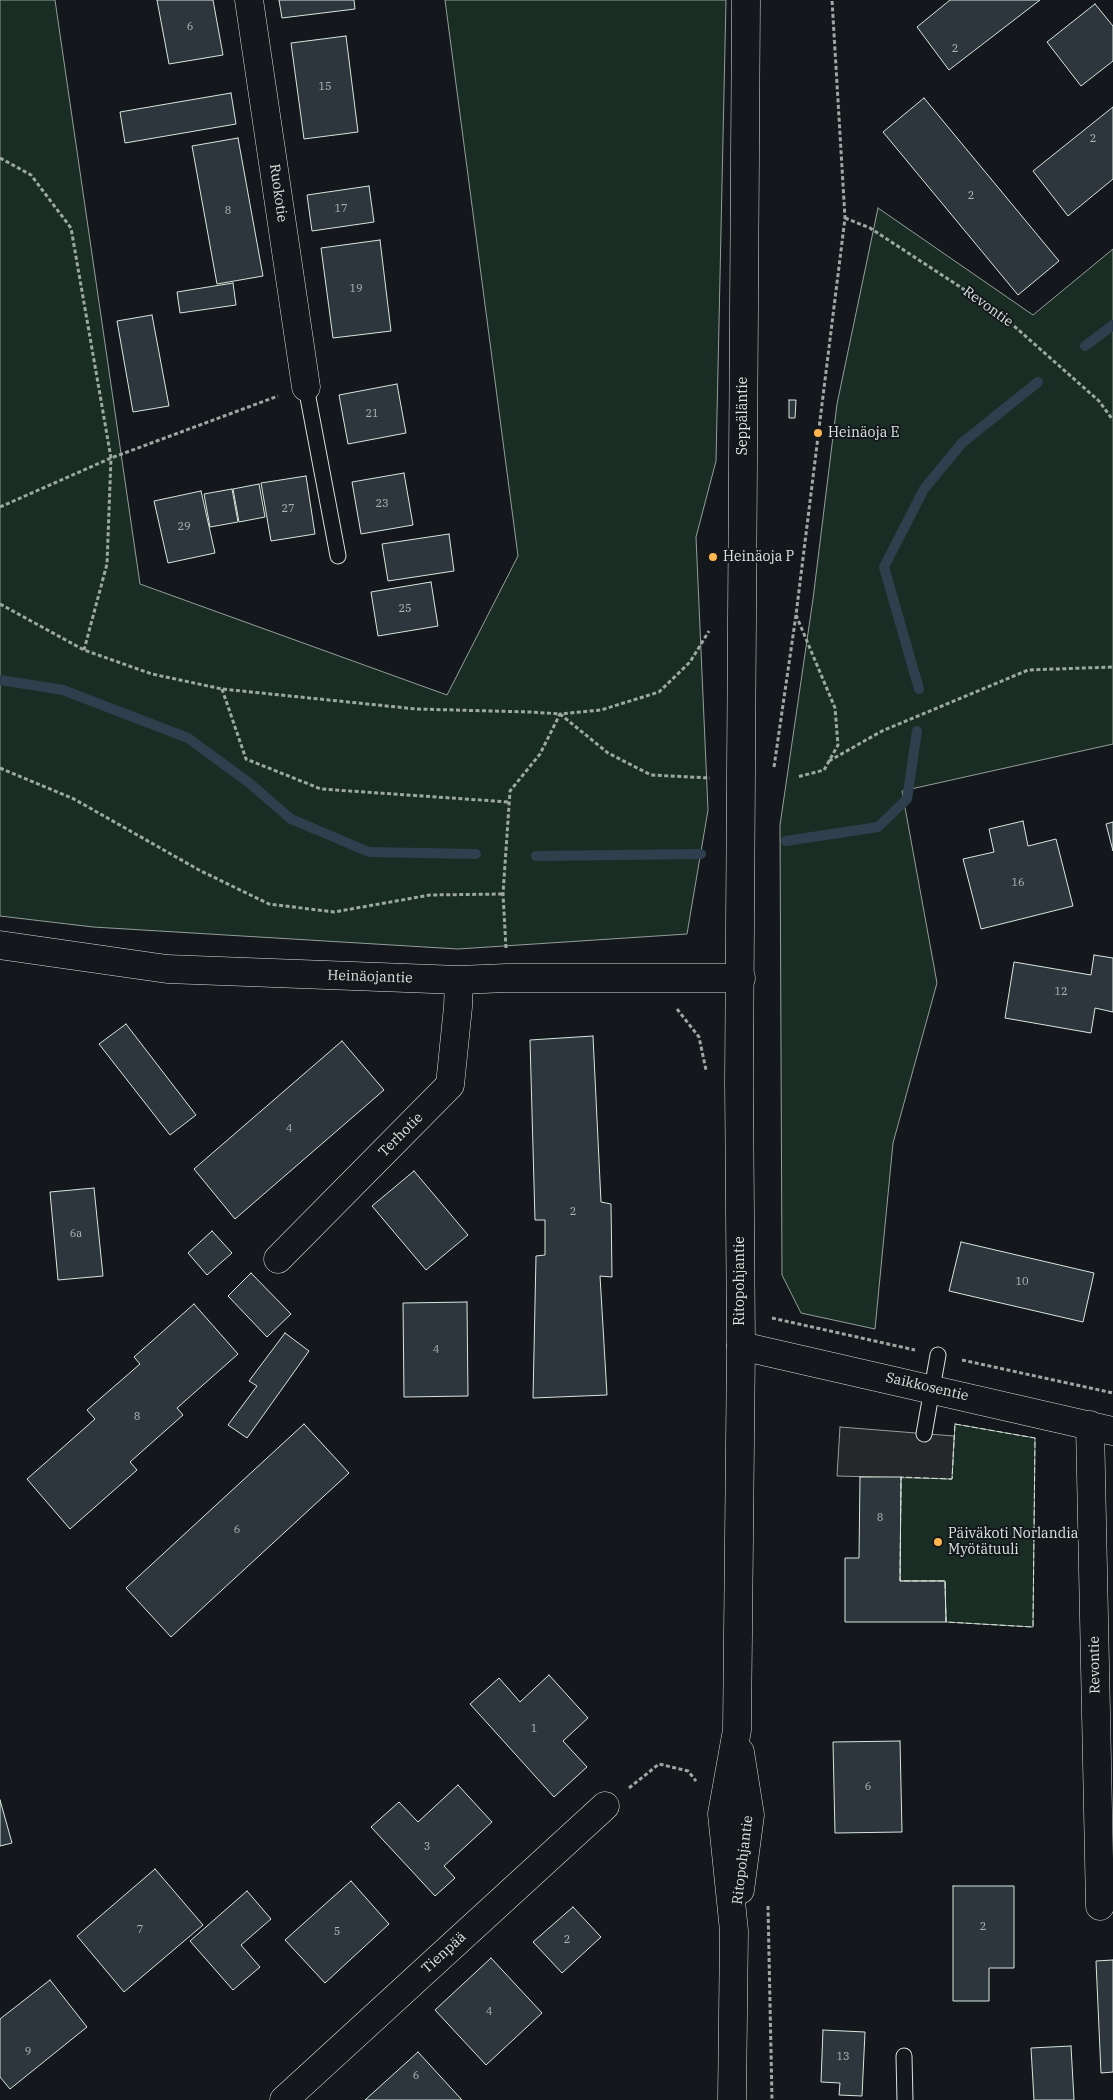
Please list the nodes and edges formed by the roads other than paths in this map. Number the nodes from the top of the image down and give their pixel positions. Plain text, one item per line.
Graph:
1 (249, 0) edge
2 (746, 0) edge
3 (306, 387) joint
4 (338, 556) dead end
5 (741, 832) joint
6 (0, 945) edge
7 (741, 978) junction
8 (459, 980) junction
9 (278, 1259) dead end
10 (741, 1346) junction
11 (938, 1355) dead end
12 (933, 1389) junction
13 (1102, 1428) edge
14 (924, 1434) dead end
15 (737, 1730) junction
16 (605, 1806) road end
17 (1100, 1906) dead end
18 (734, 1931) junction
19 (904, 2056) dead end
20 (284, 2100) edge
21 (732, 2100) edge
22 (905, 2100) edge

1 - 3 street, Ruokotie
2 - 5 street, Seppäläntie
3 - 4 lane
5 - 7 street, Ritopohjantie
6 - 8 street, Heinäojantie
7 - 8 street, Heinäojantie
7 - 10 street, Ritopohjantie
8 - 9 street, Terhotie
10 - 12 street, Saikkosentie
10 - 15 street, Ritopohjantie
11 - 12 lane
12 - 13 street, Saikkosentie
12 - 14 lane
13 - 17 street, Revontie
15 - 18 street, Ritopohjantie
15 - 18 street, Ritopohjantie
16 - 20 street, Tienpää
18 - 21 street, Ritopohjantie
19 - 22 lane

